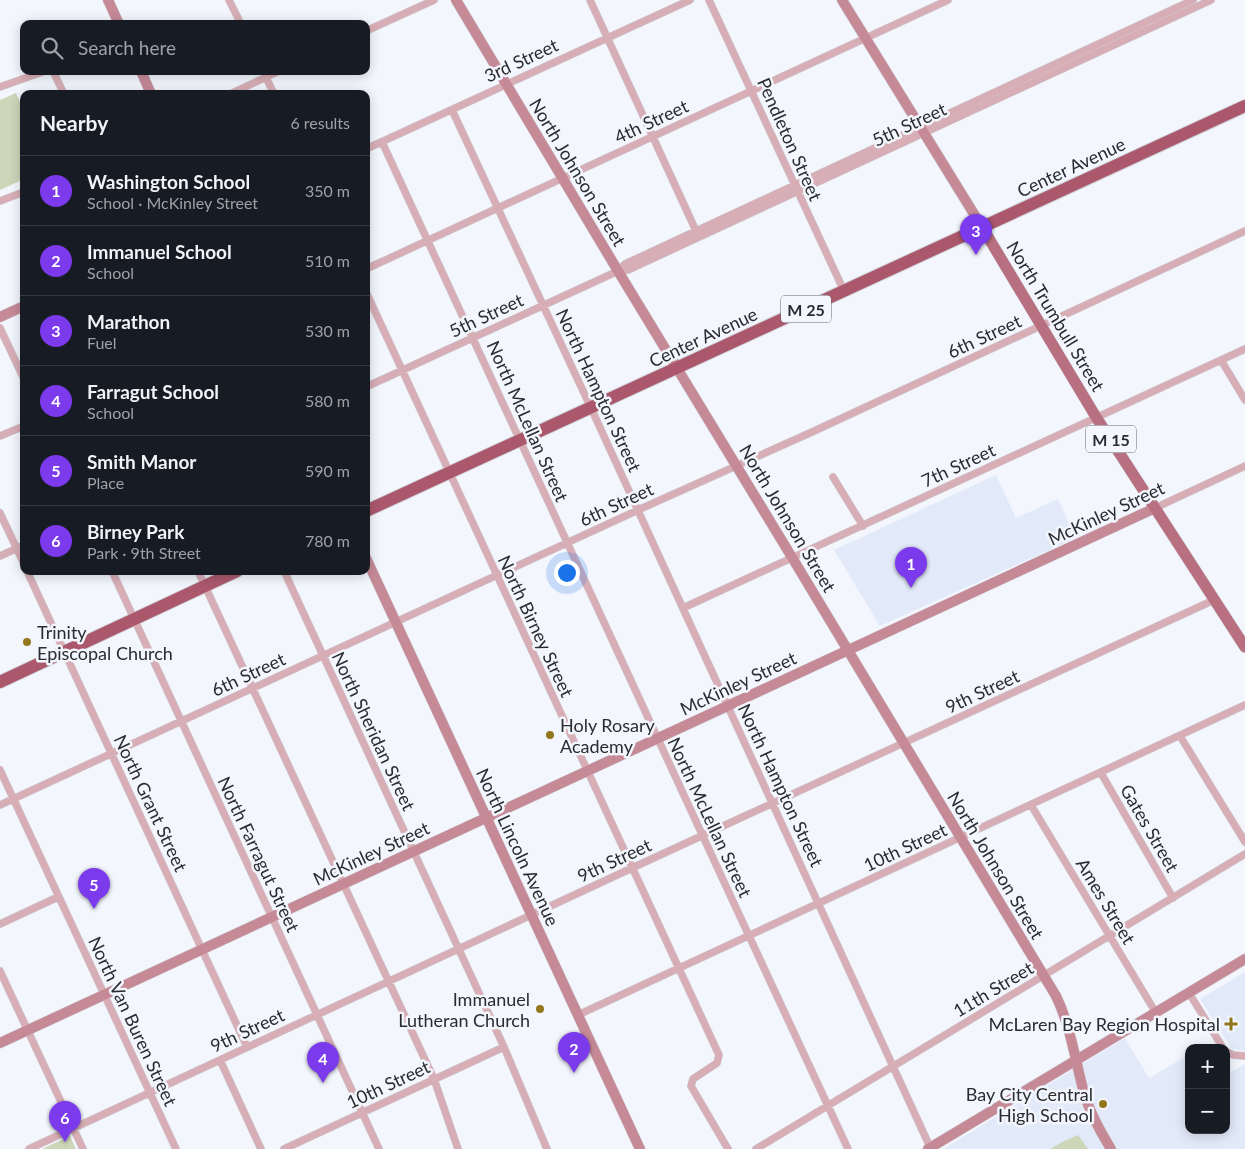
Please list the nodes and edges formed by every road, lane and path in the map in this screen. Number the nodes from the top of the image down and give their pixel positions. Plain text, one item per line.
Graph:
1 (108, 0) edge
2 (229, 0) edge
3 (434, 0) edge
4 (456, 0) edge
5 (590, 0) edge
6 (690, 0) edge
7 (708, 0) edge
8 (842, 0) edge
9 (948, 0) edge
10 (1193, 0) edge
11 (1211, 0) edge
12 (117, 20) edge
13 (239, 20) edge
14 (1148, 25) junction
15 (370, 29) edge
16 (608, 38) junction
17 (866, 38) junction
18 (34, 75) edge
19 (55, 75) edge
20 (143, 75) edge
21 (263, 75) edge
22 (265, 75) edge
23 (507, 85) junction
24 (0, 87) edge
25 (62, 90) edge
26 (149, 90) edge
27 (237, 90) edge
28 (272, 90) edge
29 (751, 91) junction
30 (1245, 106) edge
31 (452, 110) junction
32 (921, 130) junction
33 (653, 136) junction
34 (382, 142) junction
35 (370, 148) edge
36 (564, 178) junction
37 (795, 188) junction
38 (20, 193) edge
39 (0, 201) edge
40 (498, 208) junction
41 (982, 228) junction
42 (1245, 231) edge
43 (698, 234) junction
44 (428, 240) junction
45 (370, 266) edge
46 (618, 271) junction
47 (844, 291) junction
48 (370, 301) edge
49 (543, 306) junction
50 (20, 308) edge
51 (0, 317) edge
52 (1040, 326) junction
53 (0, 328) edge
54 (474, 338) junction
55 (1245, 349) edge
56 (1220, 360) junction
57 (678, 368) junction
58 (402, 370) junction
59 (20, 371) edge
60 (370, 385) edge
61 (1245, 400) edge
62 (591, 408) junction
63 (1096, 417) junction
64 (20, 428) edge
65 (0, 436) edge
66 (521, 440) junction
67 (737, 466) junction
68 (1245, 466) edge
69 (450, 473) junction
70 (833, 477) dead end
71 (1156, 508) junction
72 (370, 509) edge
73 (638, 510) junction
74 (0, 513) edge
75 (863, 526) junction
76 (568, 543) junction
77 (20, 547) edge
78 (0, 556) edge
79 (794, 558) junction
80 (370, 567) edge
81 (29, 575) edge
82 (114, 575) edge
83 (200, 575) edge
84 (228, 575) edge
85 (286, 575) edge
86 (496, 576) junction
87 (205, 586) junction
88 (1214, 600) junction
89 (683, 608) junction
90 (134, 620) junction
91 (396, 623) junction
92 (1245, 647) edge
93 (847, 650) junction
94 (64, 652) junction
95 (322, 656) junction
96 (0, 682) edge
97 (253, 689) junction
98 (1245, 705) edge
99 (728, 706) junction
100 (181, 721) junction
101 (1180, 736) junction
102 (658, 738) junction
103 (903, 744) junction
104 (112, 754) junction
105 (0, 770) edge
106 (587, 770) junction
107 (1101, 773) junction
108 (14, 799) junction
109 (773, 804) junction
110 (0, 805) edge
111 (1031, 805) junction
112 (487, 818) junction
113 (702, 836) junction
114 (961, 838) junction
115 (1245, 842) edge
116 (413, 851) junction
117 (1245, 854) edge
118 (632, 868) junction
119 (343, 884) junction
120 (58, 897) junction
121 (1173, 898) junction
122 (818, 903) junction
123 (532, 915) junction
124 (272, 917) junction
125 (0, 924) edge
126 (748, 936) junction
127 (1110, 936) junction
128 (202, 949) junction
129 (459, 950) junction
130 (1245, 959) edge
131 (678, 968) junction
132 (0, 970) edge
133 (1044, 976) junction
134 (388, 982) junction
135 (1189, 993) junction
136 (104, 995) junction
137 (1156, 1013) junction
138 (318, 1014) junction
139 (578, 1015) junction
140 (28, 1030) junction
141 (0, 1043) edge
142 (1221, 1044) edge
143 (504, 1046) junction
144 (247, 1047) junction
145 (1230, 1053) edge
146 (1245, 1056) edge
147 (220, 1060) junction
148 (1077, 1060) junction
149 (894, 1066) junction
150 (434, 1079) junction
151 (149, 1092) junction
152 (828, 1106) junction
153 (362, 1112) junction
154 (73, 1128) junction
155 (929, 1148) edge
156 (28, 1149) edge
157 (83, 1149) edge
158 (176, 1149) edge
159 (261, 1149) edge
160 (284, 1149) edge
161 (379, 1149) edge
162 (458, 1149) edge
163 (547, 1149) edge
164 (640, 1149) edge
165 (728, 1149) edge
166 (756, 1149) edge
167 (848, 1149) edge
168 (1111, 1149) edge

1 - 12 street
2 - 13 street
3 - 15 street
4 - 23 street, North Johnson Street
5 - 16 street
6 - 16 street, 3rd Street
7 - 29 street, Pendleton Street
8 - 17 street, North Trumbull Street
9 - 17 street, 4th Street
10 - 14 street, 5th Street
11 - 14 street, 5th Street
14 - 32 street, 5th Street
16 - 23 street, 3rd Street
16 - 33 street
17 - 29 street, 4th Street
17 - 32 street, North Trumbull Street
18 - 24 street
19 - 25 street
20 - 26 street
21 - 27 street
22 - 28 street
23 - 31 street, 3rd Street
23 - 36 street, North Johnson Street
29 - 33 street, 4th Street
29 - 37 street, Pendleton Street
30 - 41 highway, Center Avenue / M 25
31 - 34 street, 3rd Street
31 - 40 street, North Hampton Street
32 - 37 street, 5th Street
32 - 41 street, North Trumbull Street
33 - 36 street, 4th Street
33 - 43 street
34 - 35 street, 3rd Street
34 - 44 street, North McLellan Street
36 - 40 street, 4th Street
36 - 46 street, North Johnson Street
37 - 43 street, 5th Street
37 - 47 street, Pendleton Street
38 - 39 street
40 - 44 street, 4th Street
40 - 49 street, North Hampton Street
41 - 47 highway, Center Avenue / M 25
41 - 52 main road, North Trumbull Street / M 15
42 - 52 street, 6th Street
43 - 46 street, 5th Street
44 - 45 street, 4th Street
44 - 54 street, North McLellan Street
46 - 49 street, 5th Street
46 - 57 street, North Johnson Street
47 - 57 highway, Center Avenue / M 25
48 - 58 street, North Birney Street
49 - 54 street, 5th Street
49 - 62 street, North Hampton Street
50 - 51 street
52 - 63 main road, North Trumbull Street / M 15
52 - 67 street, 6th Street
53 - 59 street
54 - 58 street, 5th Street
54 - 66 street, North McLellan Street
55 - 56 street, 7th Street
56 - 61 street
56 - 63 street, 7th Street
57 - 62 highway, Center Avenue / M 25
57 - 67 street, North Johnson Street
58 - 60 street, 5th Street
58 - 69 street, North Birney Street
62 - 66 highway, Center Avenue / M 25
62 - 73 street, North Hampton Street
63 - 71 main road, North Trumbull Street / M 15
63 - 75 street, 7th Street
64 - 65 street
66 - 69 highway, Center Avenue / M 25
66 - 76 street, North McLellan Street
67 - 73 street, 6th Street
67 - 79 street, North Johnson Street
68 - 71 street, McKinley Street
69 - 72 highway, Center Avenue / M 25
69 - 86 street, North Birney Street
70 - 75 street
71 - 88 main road, North Trumbull Street / M 15
71 - 93 street, McKinley Street
73 - 76 street, 6th Street
73 - 89 street, North Hampton Street
74 - 77 street
75 - 79 street, 7th Street
76 - 86 street, 6th Street
76 - 102 street, North McLellan Street
77 - 78 street
79 - 89 street, 7th Street
79 - 93 street, North Johnson Street
80 - 91 street, North Lincoln Avenue
81 - 94 street, North Grant Street
82 - 90 street, North Farragut Street
83 - 87 street
84 - 87 highway
85 - 95 street, North Sheridan Street
86 - 91 street, 6th Street
86 - 106 street, North Birney Street
87 - 90 highway
87 - 97 street
88 - 92 main road, North Trumbull Street / M 15
88 - 103 street, 9th Street
89 - 99 street, North Hampton Street
90 - 94 highway
90 - 100 street, North Farragut Street
91 - 95 street, 6th Street
91 - 112 street, North Lincoln Avenue
93 - 99 street, McKinley Street
93 - 103 street, North Johnson Street
94 - 96 highway
94 - 104 street, North Grant Street
95 - 97 street, 6th Street
95 - 116 street, North Sheridan Street
97 - 100 street, 6th Street
97 - 119 street
98 - 101 street, 10th Street
99 - 102 street, McKinley Street
99 - 109 street, North Hampton Street
100 - 104 street, 6th Street
100 - 124 street, North Farragut Street
101 - 107 street, 10th Street
101 - 115 street
102 - 106 street, McKinley Street
102 - 113 street, North McLellan Street
103 - 109 street, 9th Street
103 - 114 street, North Johnson Street
104 - 108 street, 6th Street
104 - 128 street, North Grant Street
105 - 108 street, North Van Buren Street
106 - 112 street, McKinley Street
106 - 118 street, North Birney Street
107 - 111 street, 10th Street
107 - 121 street, Gates Street
108 - 110 street, 6th Street
108 - 120 street, North Van Buren Street
109 - 113 street, 9th Street
109 - 122 street, North Hampton Street
111 - 114 street, 10th Street
111 - 127 street, Ames Street
112 - 116 street, McKinley Street
112 - 123 street, North Lincoln Avenue
113 - 118 street, 9th Street
113 - 126 street, North McLellan Street
114 - 122 street, 10th Street
114 - 133 street, North Johnson Street
116 - 119 street, McKinley Street
116 - 129 street, North Sheridan Street
117 - 121 street, 11th Street
118 - 123 street, 9th Street
118 - 131 street, North Birney Street
119 - 124 street, McKinley Street
119 - 134 street
120 - 125 street
120 - 136 street, North Van Buren Street
121 - 127 street, 11th Street
122 - 126 street, 10th Street
122 - 149 street, North Hampton Street
123 - 129 street, 9th Street
123 - 139 street, North Lincoln Avenue
124 - 128 street, McKinley Street
124 - 138 street, North Farragut Street
126 - 131 street, 10th Street
126 - 152 street, North McLellan Street
127 - 133 street, 11th Street
127 - 137 street, Ames Street
128 - 136 street, McKinley Street
128 - 144 street, North Grant Street
129 - 134 street, 9th Street
129 - 143 street, North Sheridan Street
130 - 135 street
131 - 139 street, 10th Street
131 - 165 street, North Birney Street
132 - 140 street
133 - 148 street, North Johnson Street
133 - 149 street, 11th Street
134 - 138 street, 9th Street
134 - 150 street
135 - 137 street
135 - 142 street
136 - 140 street, McKinley Street
136 - 151 street, North Van Buren Street
137 - 148 street
138 - 144 street, 9th Street
138 - 153 street, North Farragut Street
139 - 164 street, North Lincoln Avenue
140 - 141 street, McKinley Street
140 - 154 street
143 - 150 street, 10th Street
143 - 163 street, North Sheridan Street
144 - 147 street, 9th Street
145 - 146 street
147 - 151 street, 9th Street
147 - 159 street
148 - 155 street
148 - 168 street, North Johnson Street
149 - 152 street, 11th Street
149 - 155 street, North Hampton Street
150 - 153 street, 10th Street
150 - 162 street
151 - 154 street, 9th Street
151 - 158 street, North Van Buren Street
152 - 166 street, 11th Street
152 - 167 street, North McLellan Street
153 - 160 street, 10th Street
153 - 161 street, North Farragut Street
154 - 156 street, 9th Street
154 - 157 street

